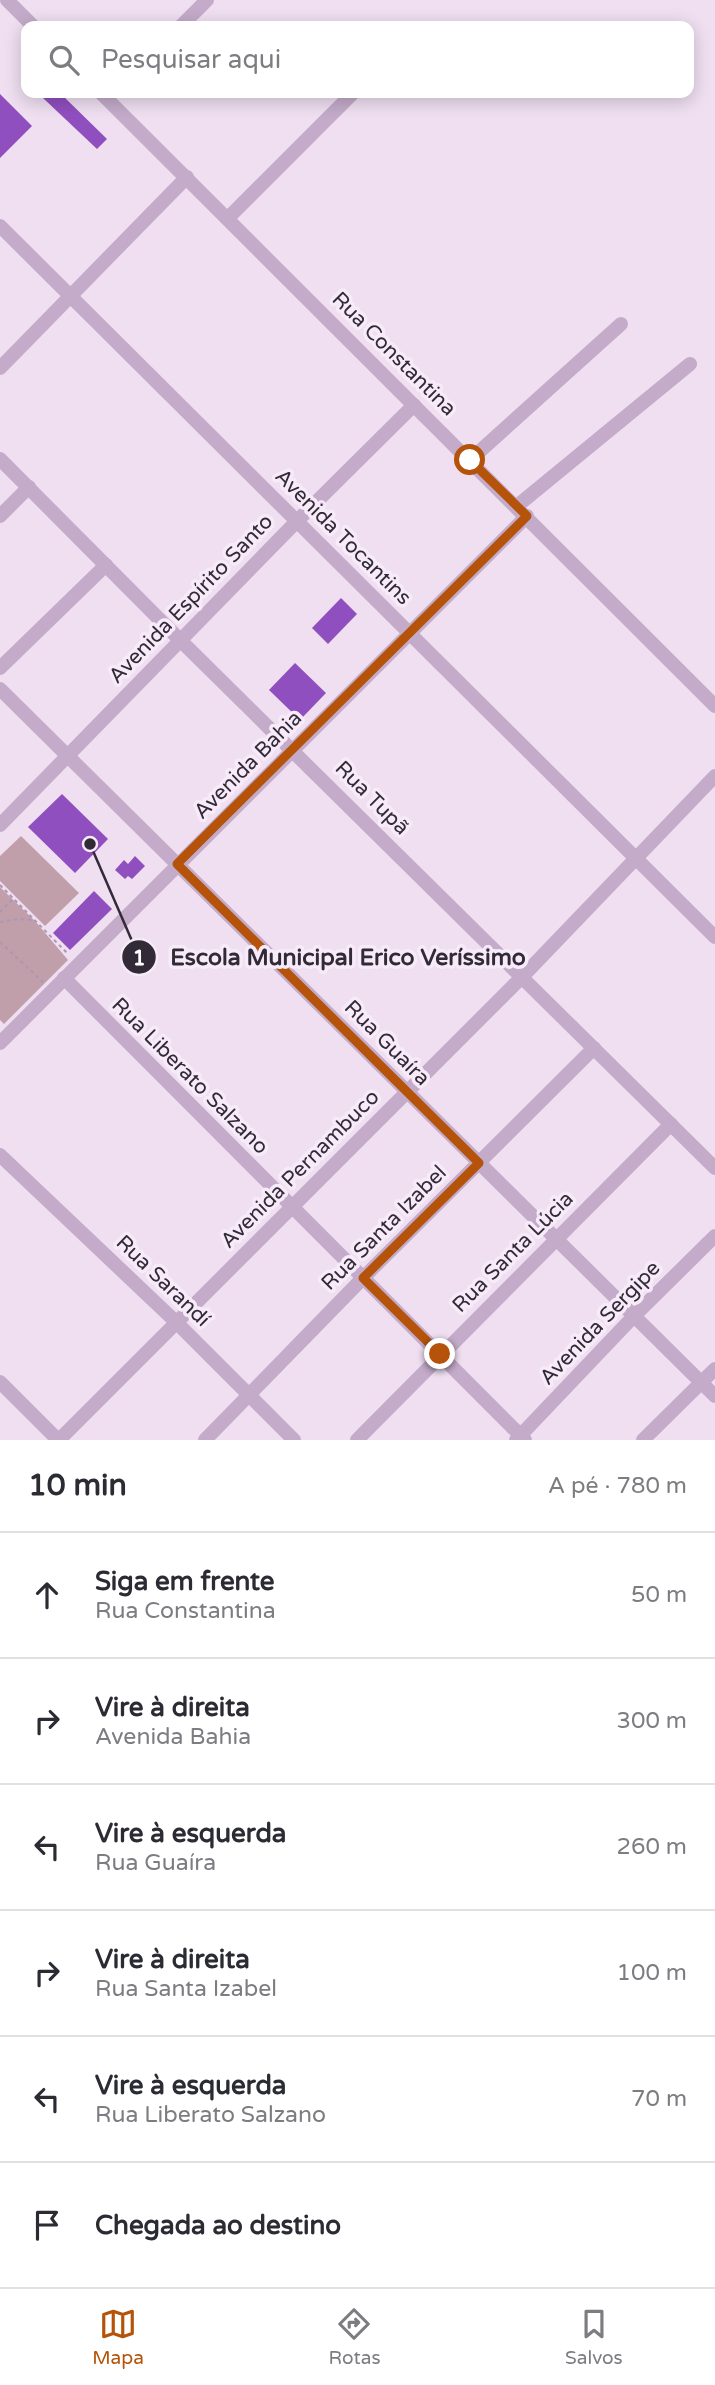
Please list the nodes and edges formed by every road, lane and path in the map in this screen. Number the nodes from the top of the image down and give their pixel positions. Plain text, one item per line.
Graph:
1 (7, 0) edge
2 (207, 0) edge
3 (28, 21) edge
4 (186, 21) edge
5 (112, 98) edge
6 (348, 98) edge
7 (187, 177) junction
8 (228, 218) junction
9 (0, 226) edge
10 (72, 296) junction
11 (621, 324) dead end
12 (691, 364) dead end
13 (0, 368) edge
14 (414, 405) junction
15 (0, 459) edge
16 (470, 460) junction
17 (29, 487) junction
18 (522, 511) junction
19 (0, 516) edge
20 (297, 520) junction
21 (106, 565) junction
22 (409, 633) junction
23 (181, 641) junction
24 (0, 668) edge
25 (0, 689) edge
26 (715, 706) edge
27 (293, 750) junction
28 (67, 755) junction
29 (715, 776) edge
30 (0, 825) edge
31 (636, 857) junction
32 (177, 864) junction
33 (0, 886) edge
34 (13, 899) junction
35 (0, 912) edge
36 (35, 920) junction
37 (0, 922) edge
38 (715, 937) edge
39 (0, 942) edge
40 (77, 964) junction
41 (522, 977) junction
42 (64, 978) junction
43 (51, 991) junction
44 (0, 1043) edge
45 (594, 1048) junction
46 (407, 1091) junction
47 (671, 1124) junction
48 (0, 1155) edge
49 (479, 1163) junction
50 (715, 1168) edge
51 (290, 1206) junction
52 (715, 1236) edge
53 (555, 1239) junction
54 (363, 1278) junction
55 (634, 1316) junction
56 (177, 1324) junction
57 (440, 1354) junction
58 (715, 1369) edge
59 (0, 1382) edge
60 (702, 1383) junction
61 (250, 1396) junction
62 (715, 1396) edge
63 (521, 1438) edge
64 (59, 1440) edge
65 (205, 1440) edge
66 (294, 1440) edge
67 (357, 1440) edge
68 (643, 1440) edge

1 - 3 street
2 - 4 street
5 - 7 street, Rua Constantina
6 - 8 street
7 - 8 street, Rua Constantina
7 - 10 street
8 - 14 street, Rua Constantina
9 - 10 street, Avenida Tocantins
10 - 13 street
10 - 20 street, Avenida Tocantins
11 - 16 street
12 - 18 street, Avenida Bahia
14 - 16 street, Rua Constantina
14 - 20 street, Avenida Espírito Santo
15 - 17 street, Rua Tupã
16 - 18 street, Rua Constantina
17 - 19 street
17 - 21 street, Rua Tupã
18 - 22 street, Avenida Bahia
18 - 26 street, Rua Constantina
20 - 22 street, Avenida Tocantins
20 - 23 street, Avenida Espírito Santo
21 - 23 street, Rua Tupã
21 - 24 street
22 - 27 street, Avenida Bahia
22 - 31 street, Avenida Tocantins
23 - 27 street, Rua Tupã
23 - 28 street, Avenida Espírito Santo
25 - 28 street, Rua Guaíra
27 - 32 street, Avenida Bahia
27 - 41 street, Rua Tupã
28 - 30 street, Avenida Espírito Santo
28 - 32 street, Rua Guaíra
29 - 31 street, Avenida Pernambuco
31 - 38 street, Avenida Tocantins
31 - 41 street, Avenida Pernambuco
32 - 40 street, Avenida Bahia
32 - 46 street, Rua Guaíra
33 - 34 path
34 - 35 path
34 - 36 path
36 - 37 path
36 - 40 path
39 - 43 path
40 - 42 street, Avenida Bahia
41 - 45 street, Rua Tupã
41 - 46 street, Avenida Pernambuco
42 - 43 street, Avenida Bahia
42 - 51 street, Rua Liberato Salzano
43 - 44 street, Avenida Bahia
45 - 47 street, Rua Tupã
45 - 49 street, Rua Santa Izabel
46 - 49 street, Rua Guaíra
46 - 51 street, Avenida Pernambuco
47 - 50 street, Rua Tupã
47 - 53 street, Rua Santa Lúcia
48 - 56 street, Rua Sarandí
49 - 53 street, Rua Guaíra
49 - 54 street, Rua Santa Izabel
51 - 54 street, Rua Liberato Salzano
51 - 56 street, Avenida Pernambuco
52 - 55 street, Avenida Sergipe
53 - 55 street, Rua Guaíra
53 - 57 street, Rua Santa Lúcia
54 - 57 street, Rua Liberato Salzano
54 - 61 street, Rua Santa Izabel
55 - 60 street, Rua Guaíra
55 - 63 street, Avenida Sergipe
56 - 61 street, Rua Sarandí
56 - 64 street, Avenida Pernambuco
57 - 63 street, Rua Liberato Salzano
57 - 67 street, Rua Santa Lúcia
58 - 60 street
59 - 64 street
60 - 62 street, Rua Guaíra
60 - 68 street
61 - 65 street, Rua Santa Izabel
61 - 66 street, Rua Sarandí

